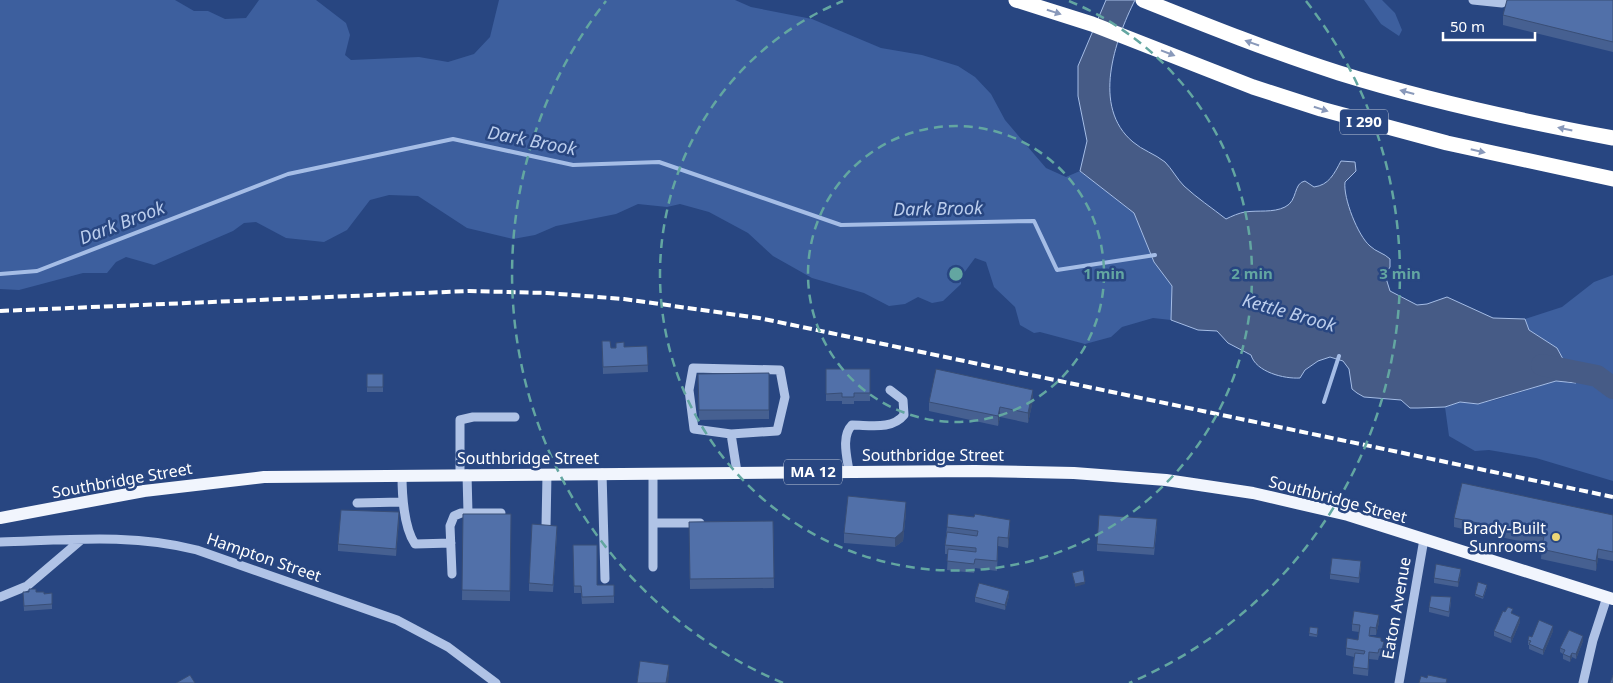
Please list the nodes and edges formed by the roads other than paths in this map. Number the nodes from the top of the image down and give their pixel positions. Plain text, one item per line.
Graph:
1 (1016, 0) edge
2 (1143, 0) edge
3 (1473, 0) edge
4 (1504, 0) edge
5 (1613, 138) edge
6 (1613, 179) edge
7 (890, 390) dead end
8 (515, 417) dead end
9 (731, 434) junction
10 (737, 472) junction
11 (848, 472) junction
12 (653, 473) junction
13 (464, 474) junction
14 (547, 474) junction
15 (602, 474) junction
16 (402, 475) junction
17 (401, 502) junction
18 (357, 503) dead end
19 (468, 513) junction
20 (500, 513) edge
21 (0, 518) edge
22 (710, 522) edge
23 (653, 523) junction
24 (546, 527) edge
25 (1424, 539) junction
26 (82, 540) junction
27 (0, 542) edge
28 (451, 544) junction
29 (652, 567) dead end
30 (452, 574) dead end
31 (605, 579) dead end
32 (0, 597) edge
33 (1610, 598) edge
34 (496, 683) edge
35 (1399, 683) edge
36 (1583, 683) edge

1 -> 6 highway, I 290
5 -> 2 highway, I 290
3 - 4 street
7 - 11 street
8 - 13 street
9 - 9 street
9 - 10 street
10 - 11 main road, Southbridge Street / MA 12
10 - 12 main road, Southbridge Street / MA 12
11 - 25 main road, Southbridge Street / MA 12
12 - 15 main road, Southbridge Street / MA 12
12 - 23 street
13 - 14 main road, Southbridge Street / MA 12
13 - 16 main road, Southbridge Street / MA 12
13 - 19 street
14 - 15 main road, Southbridge Street / MA 12
14 - 24 street
15 - 31 street
16 - 17 street
16 - 21 main road, Southbridge Street / MA 12
17 - 18 street
17 - 28 street
19 - 20 street
19 - 28 street
22 - 23 street
23 - 29 street
25 - 33 main road, Southbridge Street / MA 12
25 - 35 street, Eaton Avenue
26 - 27 street, Hampton Street
26 - 32 street
26 - 34 street, Hampton Street
28 - 30 street
33 - 36 street

